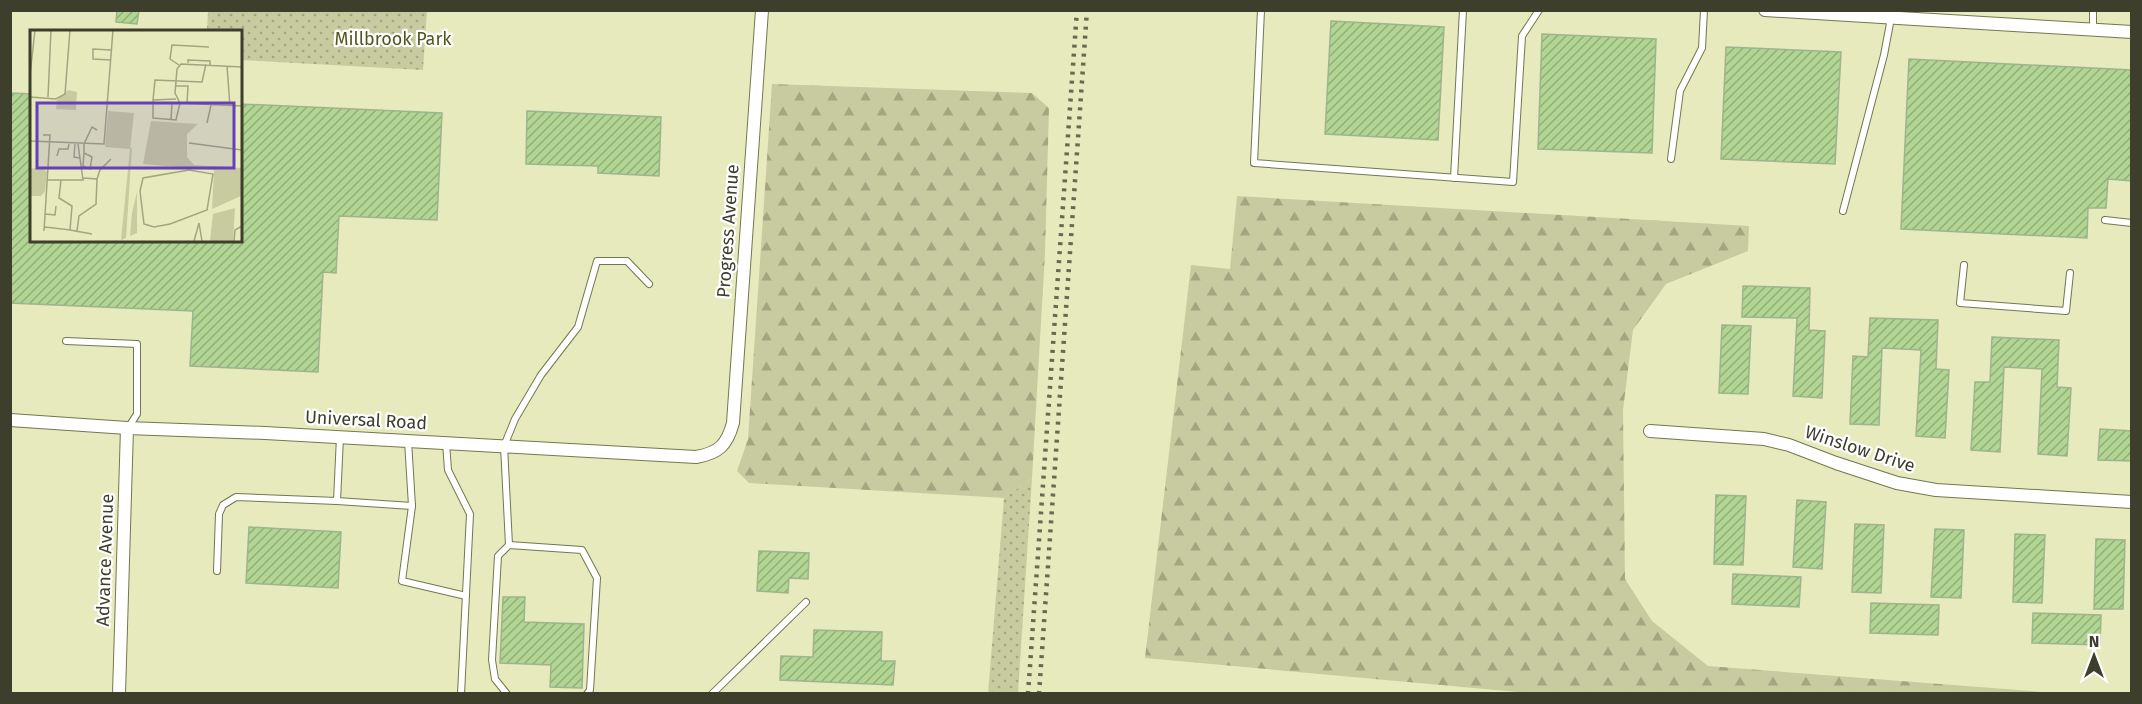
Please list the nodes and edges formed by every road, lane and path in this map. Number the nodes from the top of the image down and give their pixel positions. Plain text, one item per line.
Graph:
1 (762, 10) edge
2 (1261, 10) edge
3 (1463, 10) edge
4 (1539, 10) edge
5 (1704, 10) edge
6 (1765, 10) edge
7 (2093, 10) edge
8 (1891, 18) junction
9 (2092, 30) junction
10 (2132, 32) edge
11 (1671, 159) dead end
12 (1454, 178) junction
13 (1843, 210) dead end
14 (2104, 220) dead end
15 (2132, 223) edge
16 (1964, 265) dead end
17 (2070, 273) dead end
18 (650, 284) dead end
19 (66, 341) dead end
20 (10, 420) edge
21 (128, 428) junction
22 (1650, 431) dead end
23 (340, 437) junction
24 (408, 441) junction
25 (446, 443) junction
26 (504, 446) junction
27 (718, 450) joint
28 (337, 501) junction
29 (2132, 502) edge
30 (412, 506) junction
31 (509, 545) junction
32 (217, 571) dead end
33 (466, 596) junction
34 (806, 602) dead end
35 (119, 693) edge
36 (461, 693) edge
37 (507, 693) edge
38 (587, 693) edge
39 (712, 693) edge

1 - 27 street, Progress Avenue
2 - 12 lane
3 - 12 lane
4 - 12 lane
5 - 11 lane
6 - 8 street
7 - 9 lane
8 - 9 street
8 - 13 lane
9 - 10 street
14 - 15 lane
16 - 17 lane
18 - 26 lane
19 - 21 lane
20 - 21 street, Universal Road
21 - 23 street, Universal Road
21 - 35 street, Advance Avenue
22 - 29 street, Winslow Drive
23 - 24 street, Universal Road
23 - 28 lane
24 - 25 street, Universal Road
24 - 30 lane
25 - 26 street, Universal Road
25 - 33 lane
26 - 27 street, Universal Road
26 - 31 lane
28 - 30 lane
28 - 32 lane
30 - 33 lane
31 - 37 lane
31 - 38 lane
33 - 36 lane
34 - 39 lane

